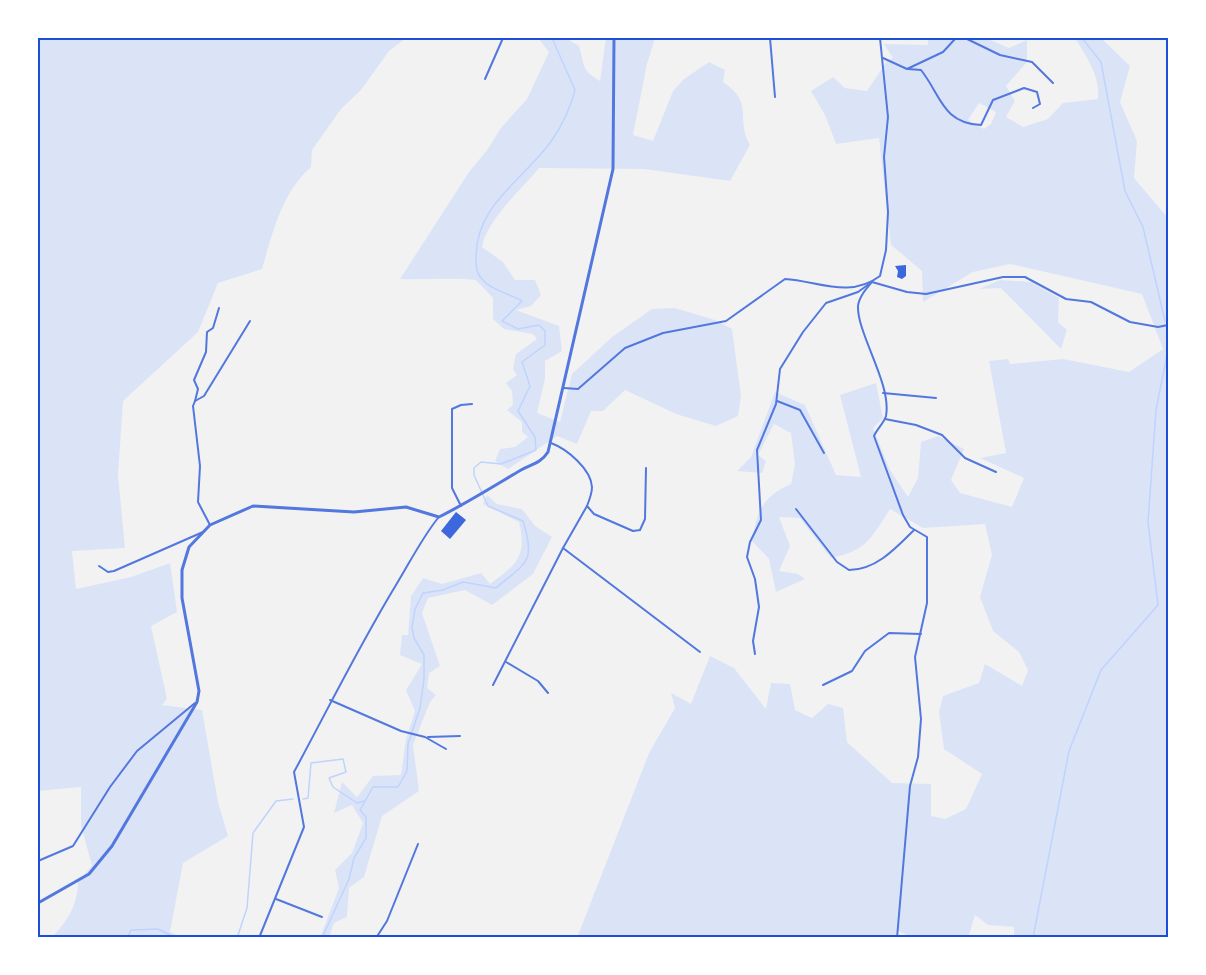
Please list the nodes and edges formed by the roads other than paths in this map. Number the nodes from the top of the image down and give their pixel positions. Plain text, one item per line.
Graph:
1 (503, 38) edge
2 (614, 38) edge
3 (771, 38) edge
4 (880, 38) edge
5 (951, 39) edge
6 (883, 58) junction
7 (907, 69) junction
8 (484, 79) dead end
9 (1053, 83) dead end
10 (775, 98) dead end
11 (1033, 108) dead end
12 (872, 282) junction
13 (219, 308) dead end
14 (250, 321) dead end
15 (1168, 324) edge
16 (564, 388) junction
17 (883, 393) junction
18 (936, 398) dead end
19 (195, 401) junction
20 (777, 401) junction
21 (472, 404) dead end
22 (885, 419) junction
23 (551, 443) junction
24 (824, 453) dead end
25 (646, 468) dead end
26 (996, 472) dead end
27 (461, 506) junction
28 (587, 506) junction
29 (796, 509) dead end
30 (439, 517) junction
31 (210, 525) junction
32 (914, 530) junction
33 (203, 532) junction
34 (563, 548) junction
35 (99, 566) dead end
36 (921, 634) junction
37 (700, 651) dead end
38 (755, 654) dead end
39 (506, 662) junction
40 (493, 685) dead end
41 (823, 685) dead end
42 (548, 693) dead end
43 (330, 700) junction
44 (197, 702) junction
45 (460, 736) dead end
46 (425, 737) junction
47 (446, 749) dead end
48 (418, 844) dead end
49 (38, 861) edge
50 (276, 899) junction
51 (38, 903) edge
52 (322, 917) dead end
53 (259, 938) edge
54 (376, 938) edge
55 (897, 938) edge

1 - 8 street
2 - 16 street
3 - 10 street
4 - 6 street
5 - 7 street
5 - 9 street
6 - 7 street
6 - 12 street
7 - 11 street
12 - 15 street
12 - 16 street
12 - 17 street
12 - 20 street
13 - 19 street
14 - 19 street
16 - 23 street
17 - 18 street
17 - 22 street
19 - 31 street
20 - 24 street
20 - 38 street
21 - 27 street
22 - 26 street
22 - 32 street
23 - 27 street
23 - 28 street
25 - 28 street
27 - 30 street
28 - 34 street
29 - 32 street
30 - 31 street
30 - 43 street
31 - 33 street
32 - 36 street
33 - 35 street
33 - 44 street
34 - 37 street
34 - 39 street
36 - 41 street
36 - 55 street
39 - 40 street
39 - 42 street
43 - 46 street
43 - 50 street
44 - 49 street
44 - 51 street
45 - 46 street
46 - 47 street
48 - 54 street
50 - 52 street
50 - 53 street

